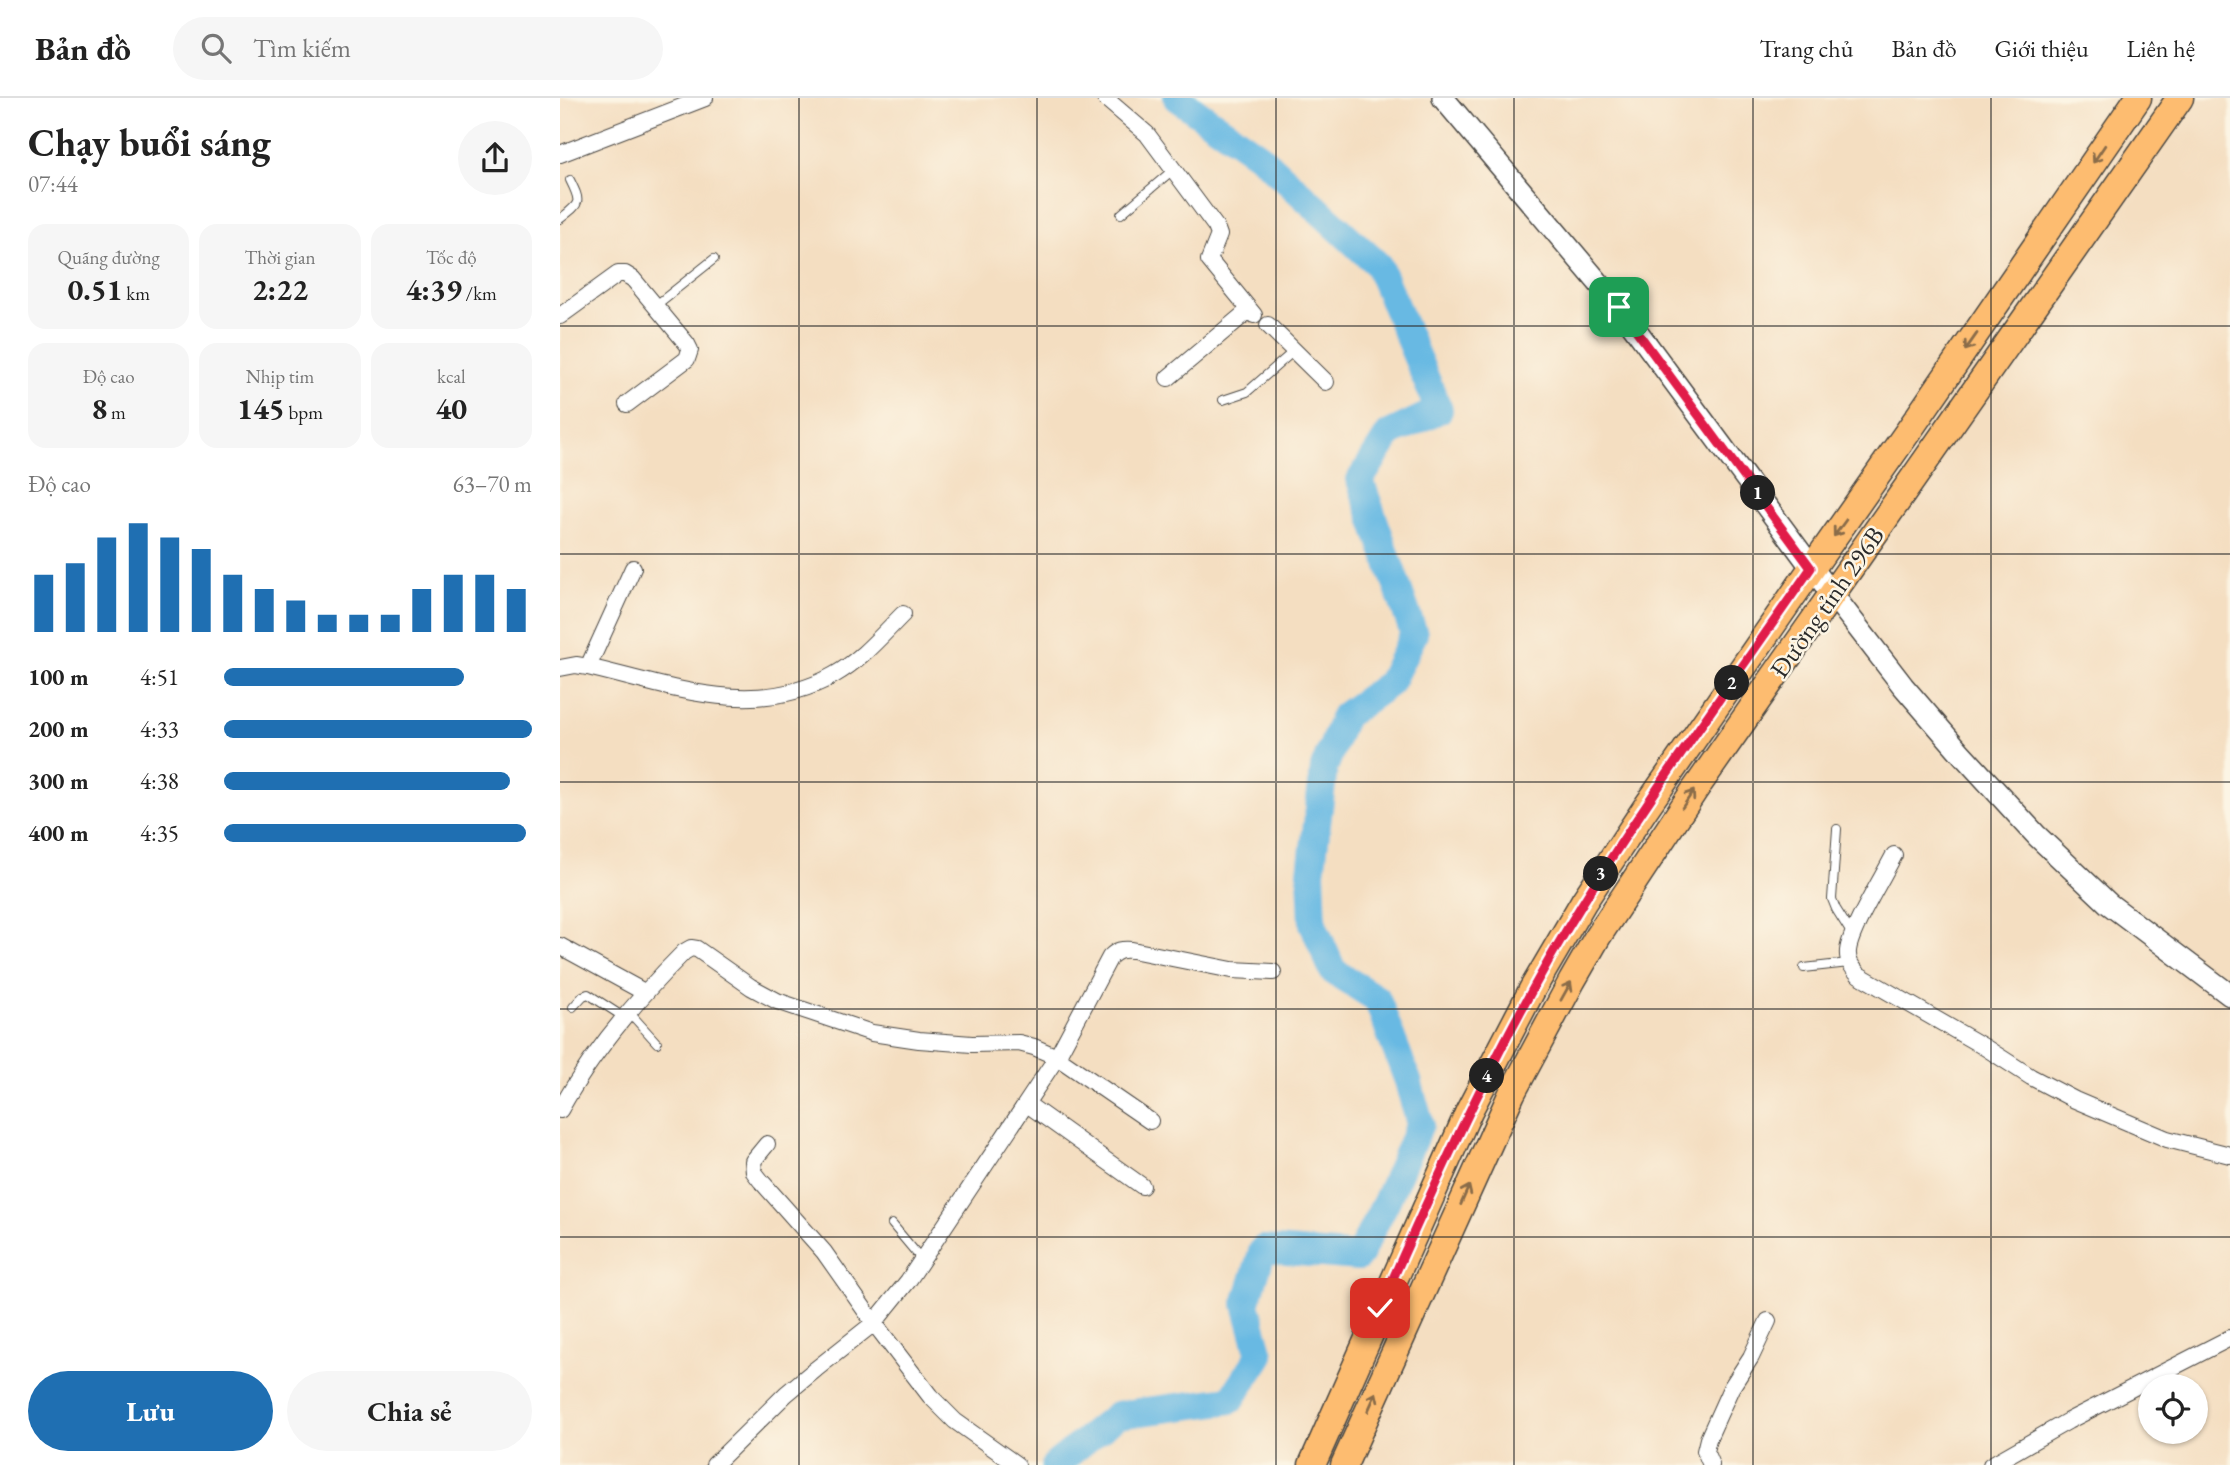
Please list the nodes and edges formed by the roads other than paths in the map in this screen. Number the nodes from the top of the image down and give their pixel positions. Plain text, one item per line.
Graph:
1 (705, 98) edge
2 (1105, 98) edge
3 (1443, 98) edge
4 (2138, 98) edge
5 (2180, 98) edge
6 (560, 154) edge
7 (1174, 169) junction
8 (570, 180) dead end
9 (1121, 214) dead end
10 (560, 219) edge
11 (714, 259) dead end
12 (655, 306) junction
13 (560, 316) edge
14 (1268, 325) dead end
15 (1295, 350) junction
16 (1168, 378) dead end
17 (1326, 382) dead end
18 (1223, 400) dead end
19 (628, 404) dead end
20 (633, 568) dead end
21 (1811, 568) junction
22 (1833, 595) junction
23 (902, 614) dead end
24 (588, 667) junction
25 (560, 668) edge
26 (1837, 829) dead end
27 (1894, 855) dead end
28 (1853, 936) junction
29 (560, 946) edge
30 (1849, 963) junction
31 (1804, 968) dead end
32 (1273, 972) dead end
33 (645, 992) junction
34 (2230, 995) edge
35 (573, 1007) dead end
36 (627, 1015) junction
37 (657, 1043) dead end
38 (1057, 1057) junction
39 (1027, 1104) junction
40 (560, 1110) edge
41 (1150, 1121) dead end
42 (767, 1144) dead end
43 (2230, 1155) edge
44 (1142, 1186) dead end
45 (892, 1224) dead end
46 (923, 1261) junction
47 (1768, 1321) dead end
48 (874, 1323) junction
49 (2230, 1338) edge
50 (714, 1465) edge
51 (1017, 1465) edge
52 (1311, 1465) edge
53 (1344, 1465) edge
54 (1711, 1465) edge
55 (1990, 1465) edge

1 - 6 street
2 - 7 street
3 - 21 street
4 -> 21 main road, Đường tỉnh 296B
5 - 22 main road, Đường tỉnh 296B
7 - 9 lane
7 - 16 street
8 - 10 lane
11 - 12 lane
12 - 13 street
12 - 19 street
14 - 15 street
15 - 17 street
15 - 18 lane
20 - 24 street
21 - 22 street
21 - 52 main road, Đường tỉnh 296B
22 - 34 street
53 -> 22 main road, Đường tỉnh 296B
23 - 24 street
24 - 25 street
26 - 28 lane
27 - 28 street
28 - 30 street
29 - 33 street
30 - 31 lane
30 - 43 street
32 - 38 street
33 - 36 street
33 - 38 street
35 - 36 lane
36 - 37 lane
36 - 40 street
38 - 39 street
38 - 41 street
39 - 44 street
39 - 46 street
42 - 48 street
45 - 46 lane
46 - 48 street
47 - 54 street
48 - 50 street
48 - 51 street
49 - 55 street

